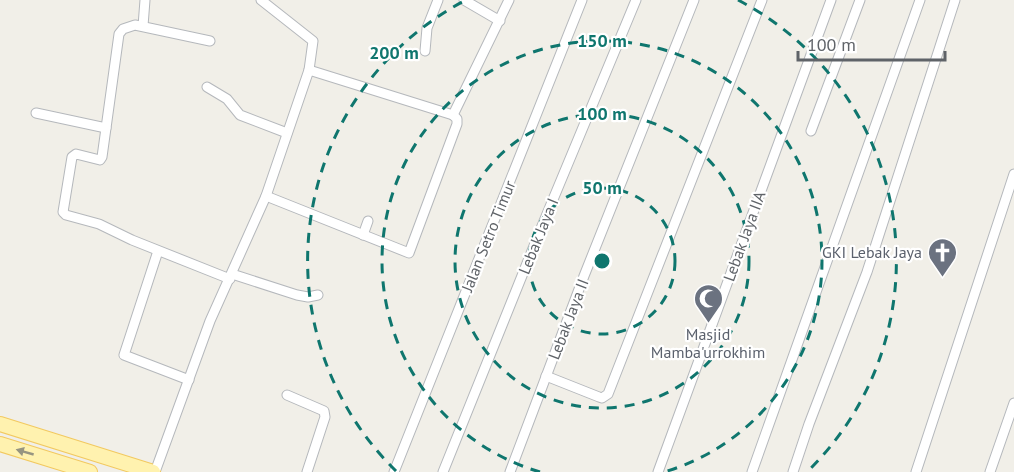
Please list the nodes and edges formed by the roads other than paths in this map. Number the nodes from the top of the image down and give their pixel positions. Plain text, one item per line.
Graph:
1 (146, 0) edge
2 (261, 0) edge
3 (438, 0) edge
4 (464, 0) edge
5 (509, 0) edge
6 (582, 0) edge
7 (636, 0) edge
8 (694, 0) edge
9 (762, 0) edge
10 (831, 0) edge
11 (860, 0) edge
12 (920, 0) edge
13 (955, 0) edge
14 (500, 21) junction
15 (143, 26) junction
16 (210, 41) dead end
17 (425, 51) dead end
18 (309, 70) junction
19 (207, 87) dead end
20 (36, 113) dead end
21 (453, 115) junction
22 (106, 128) junction
23 (811, 131) dead end
24 (288, 133) junction
25 (1014, 174) edge
26 (266, 196) junction
27 (368, 221) dead end
28 (363, 235) junction
29 (158, 251) junction
30 (231, 276) junction
31 (318, 295) dead end
32 (546, 376) junction
33 (189, 380) junction
34 (287, 394) dead end
35 (1014, 403) edge
36 (0, 424) edge
37 (52, 441) junction
38 (0, 444) edge
39 (83, 450) junction
40 (48, 458) junction
41 (84, 470) edge
42 (154, 472) edge
43 (307, 472) edge
44 (394, 472) edge
45 (443, 472) edge
46 (510, 472) edge
47 (658, 472) edge
48 (752, 472) edge
49 (793, 472) edge
50 (916, 472) edge
51 (990, 472) edge

1 - 15 street
2 - 18 street
3 - 17 street
4 - 14 street
5 - 14 street
6 - 44 street, Jalan Setro Timur
7 - 45 street, Lebak Jaya I
8 - 32 street, Lebak Jaya II
9 - 32 street
10 - 47 street, Lebak Jaya IIA
11 - 23 street
12 - 48 street
13 - 49 street
14 - 21 street
15 - 16 street
15 - 22 street
18 - 21 street
18 - 24 street
19 - 24 street
20 - 22 street
21 - 28 street
22 - 29 street
24 - 26 street
25 - 50 street
26 - 28 street
26 - 30 street
27 - 28 street
29 - 30 street
29 - 33 street
30 - 31 street
30 - 33 street
32 - 46 street, Lebak Jaya II
33 - 42 street
34 - 43 street
35 - 51 street
36 - 37 main road
37 - 39 main road
37 - 40 main road
40 -> 38 main road
39 - 41 main road
39 - 42 main road
40 - 41 main road

